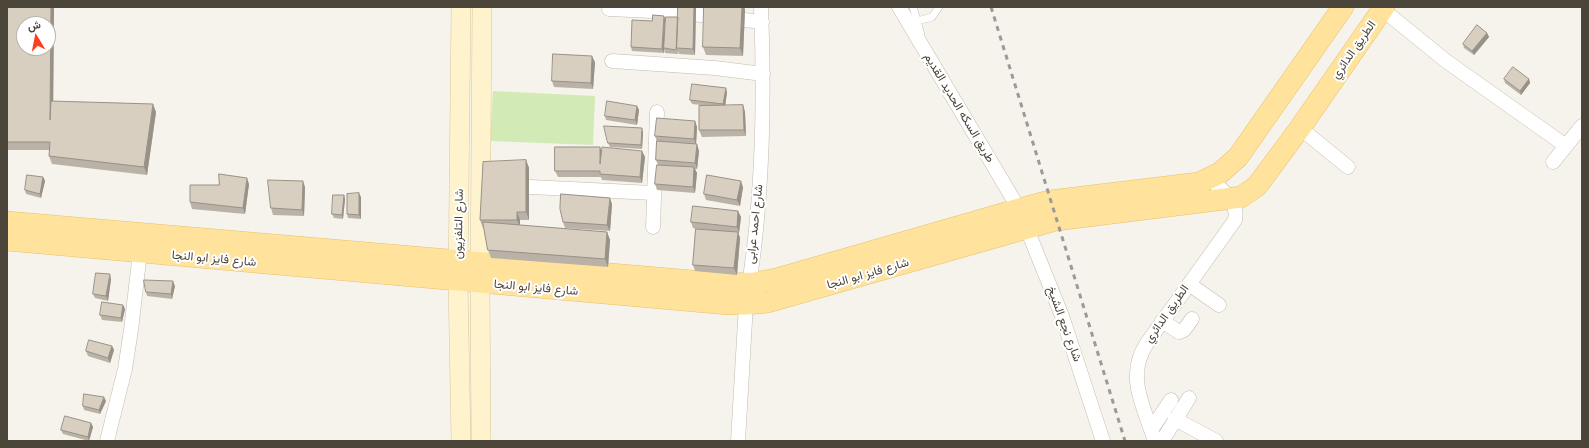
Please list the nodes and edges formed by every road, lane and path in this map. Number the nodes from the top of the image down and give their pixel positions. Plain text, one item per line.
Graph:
1 (461, 7) edge
2 (482, 7) edge
3 (761, 7) edge
4 (899, 7) edge
5 (913, 7) edge
6 (939, 7) edge
7 (1342, 7) edge
8 (635, 8) edge
9 (1383, 8) edge
10 (609, 9) dead end
11 (675, 9) edge
12 (917, 21) junction
13 (762, 22) junction
14 (928, 58) junction
15 (612, 61) dead end
16 (763, 74) junction
17 (657, 112) dead end
18 (1582, 126) edge
19 (1300, 128) junction
20 (1566, 146) junction
21 (1553, 162) dead end
22 (1348, 167) dead end
23 (1210, 179) junction
24 (481, 185) junction
25 (653, 193) junction
26 (1231, 199) junction
27 (1019, 209) junction
28 (1053, 211) junction
29 (7, 222) edge
30 (653, 227) dead end
31 (1027, 228) junction
32 (7, 240) edge
33 (140, 252) junction
34 (458, 260) junction
35 (480, 262) junction
36 (458, 281) junction
37 (480, 283) junction
38 (749, 284) junction
39 (1189, 284) junction
40 (746, 304) junction
41 (1219, 304) dead end
42 (1192, 319) dead end
43 (1162, 321) junction
44 (1189, 398) dead end
45 (1171, 400) dead end
46 (1175, 419) junction
47 (1153, 435) edge
48 (107, 441) edge
49 (461, 441) edge
50 (481, 441) edge
51 (738, 441) edge
52 (1102, 441) edge
53 (1162, 441) edge
54 (1216, 441) edge

1 - 34 main road, شارع التلفزيون
2 - 24 main road, شارع التلفزيون
3 - 13 street, شارع احمد عرابى
4 - 14 street, طريق السكه الحديد القديم
5 - 12 lane
6 - 12 lane
7 - 23 main road
8 - 10 street
8 - 11 street
9 - 19 main road, الطريق الدائري
9 - 20 street
11 - 13 street
12 - 14 lane
13 - 16 street, شارع احمد عرابى
14 - 27 street, طريق السكه الحديد القديم
15 - 16 street
16 - 38 street, شارع احمد عرابى
17 - 25 street
18 - 20 street
19 - 22 street
19 - 26 main road, الطريق الدائري
20 - 21 street
23 - 26 street
23 - 28 main road
24 - 25 street
24 - 35 main road, شارع التلفزيون
25 - 30 street
26 - 28 main road, الطريق الدائري
26 - 39 street, الطريق الدائري
27 - 28 main road, شارع فايز ابو النجا
27 - 31 street, شارع نجع الشيخ
27 - 38 main road, شارع فايز ابو النجا
28 - 31 main road, شارع فايز ابو النجا
29 - 34 main road, شارع فايز ابو النجا
31 - 40 main road, شارع فايز ابو النجا
31 - 52 street, شارع نجع الشيخ
32 - 33 main road, شارع فايز ابو النجا
33 - 36 main road, شارع فايز ابو النجا
33 - 48 street
34 - 35 main road, شارع فايز ابو النجا
34 - 36 main road, شارع التلفزيون
35 - 37 main road, شارع التلفزيون
35 - 38 main road, شارع فايز ابو النجا
36 - 37 main road, شارع فايز ابو النجا
36 - 49 main road, شارع التلفزيون
37 - 40 main road, شارع فايز ابو النجا
37 - 50 main road, شارع التلفزيون
38 - 40 street, شارع احمد عرابى
39 - 41 street
39 - 43 street, الطريق الدائري
40 - 51 street, شارع احمد عرابى
42 - 43 street
43 - 47 street, الطريق الدائري
44 - 46 street
45 - 47 street
46 - 53 street
46 - 54 street

